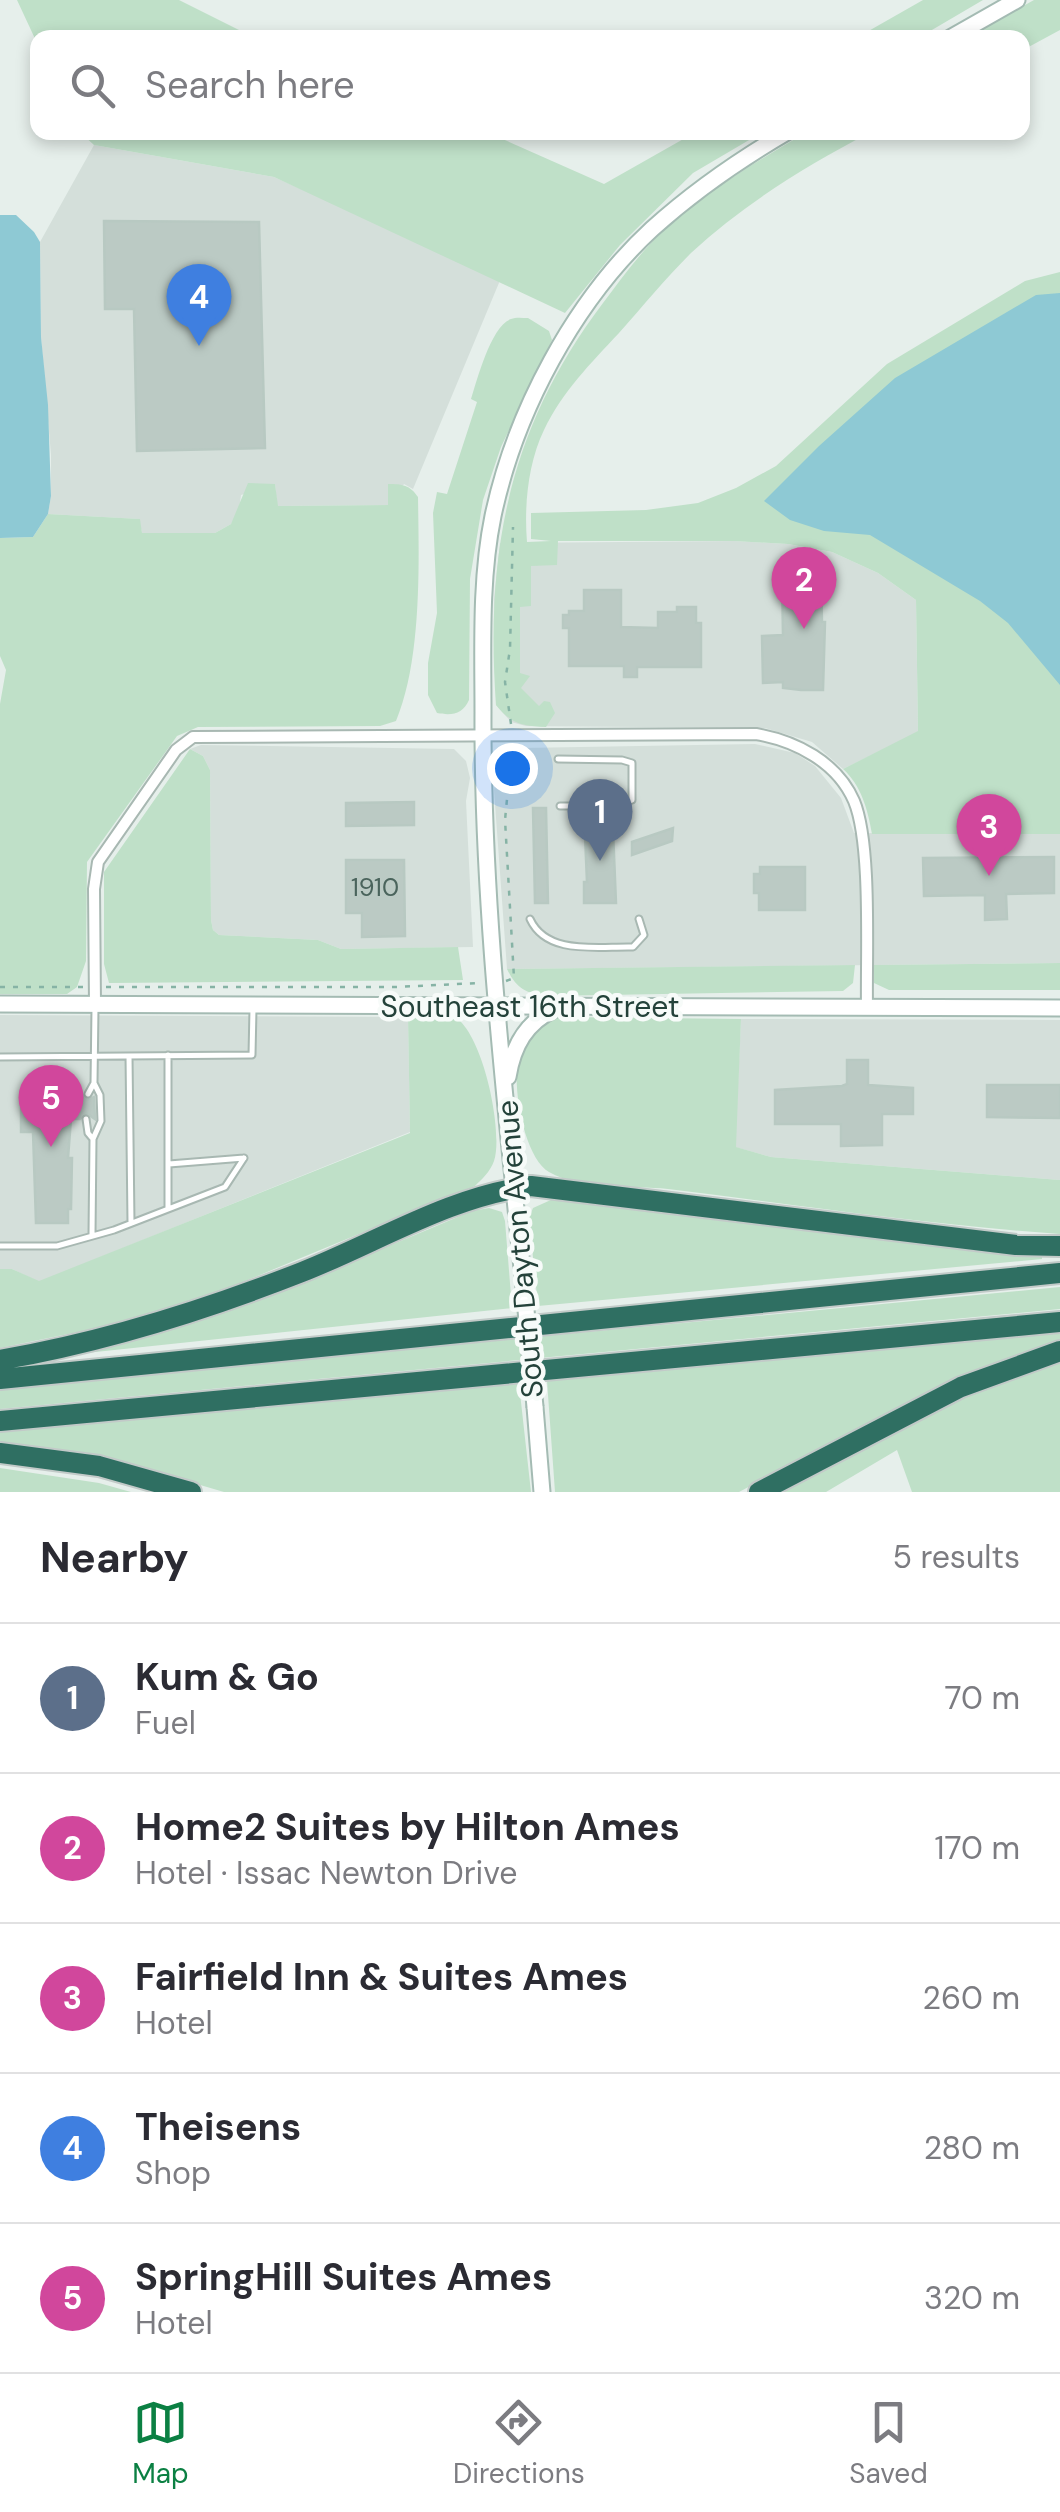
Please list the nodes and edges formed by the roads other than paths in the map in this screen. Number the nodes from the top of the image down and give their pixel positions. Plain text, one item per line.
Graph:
1 (1017, 0) edge
2 (964, 30) edge
3 (775, 140) edge
4 (483, 736) junction
5 (558, 759) dead end
6 (560, 806) dead end
7 (530, 919) dead end
8 (640, 919) dead end
9 (0, 1004) edge
10 (95, 1005) junction
11 (253, 1006) junction
12 (497, 1006) junction
13 (567, 1007) junction
14 (866, 1008) junction
15 (1060, 1008) edge
16 (168, 1055) junction
17 (94, 1056) junction
18 (129, 1056) junction
19 (0, 1057) edge
20 (94, 1083) junction
21 (88, 1094) dead end
22 (506, 1096) junction
23 (86, 1119) dead end
24 (93, 1139) junction
25 (169, 1164) junction
26 (514, 1188) junction
27 (168, 1209) junction
28 (131, 1224) junction
29 (92, 1236) junction
30 (0, 1246) edge
31 (1060, 1246) edge
32 (1060, 1273) edge
33 (1060, 1322) edge
34 (1060, 1350) edge
35 (0, 1360) edge
36 (0, 1378) edge
37 (0, 1420) edge
38 (0, 1453) edge
39 (191, 1492) edge
40 (542, 1492) edge
41 (759, 1492) edge

1 - 2 main road
3 - 4 main road, South Dayton Avenue
4 - 10 street
4 - 12 main road, South Dayton Avenue
4 - 14 street
5 - 6 lane
7 - 8 lane
9 - 10 main road, Southeast 16th Street
10 - 11 main road, Southeast 16th Street
10 - 17 lane
11 - 12 main road, Southeast 16th Street
11 - 16 lane
12 - 13 main road, Southeast 16th Street
12 - 22 main road, South Dayton Avenue
13 - 14 main road, Southeast 16th Street
13 - 22 main road
14 - 15 main road, Southeast 16th Street
16 - 18 lane
16 - 25 lane
17 - 18 lane
17 - 19 lane
17 - 20 lane
18 - 28 lane
20 - 21 lane
20 - 24 lane
22 - 26 main road, South Dayton Avenue
23 - 24 lane
24 - 29 lane
25 - 27 lane
25 - 27 lane
26 - 31 highway
26 - 35 highway
26 - 40 main road, South Dayton Avenue, bridge
27 - 28 lane
28 - 29 lane
29 - 30 lane
32 - 36 highway
33 - 37 highway
34 - 41 highway
38 - 39 highway

